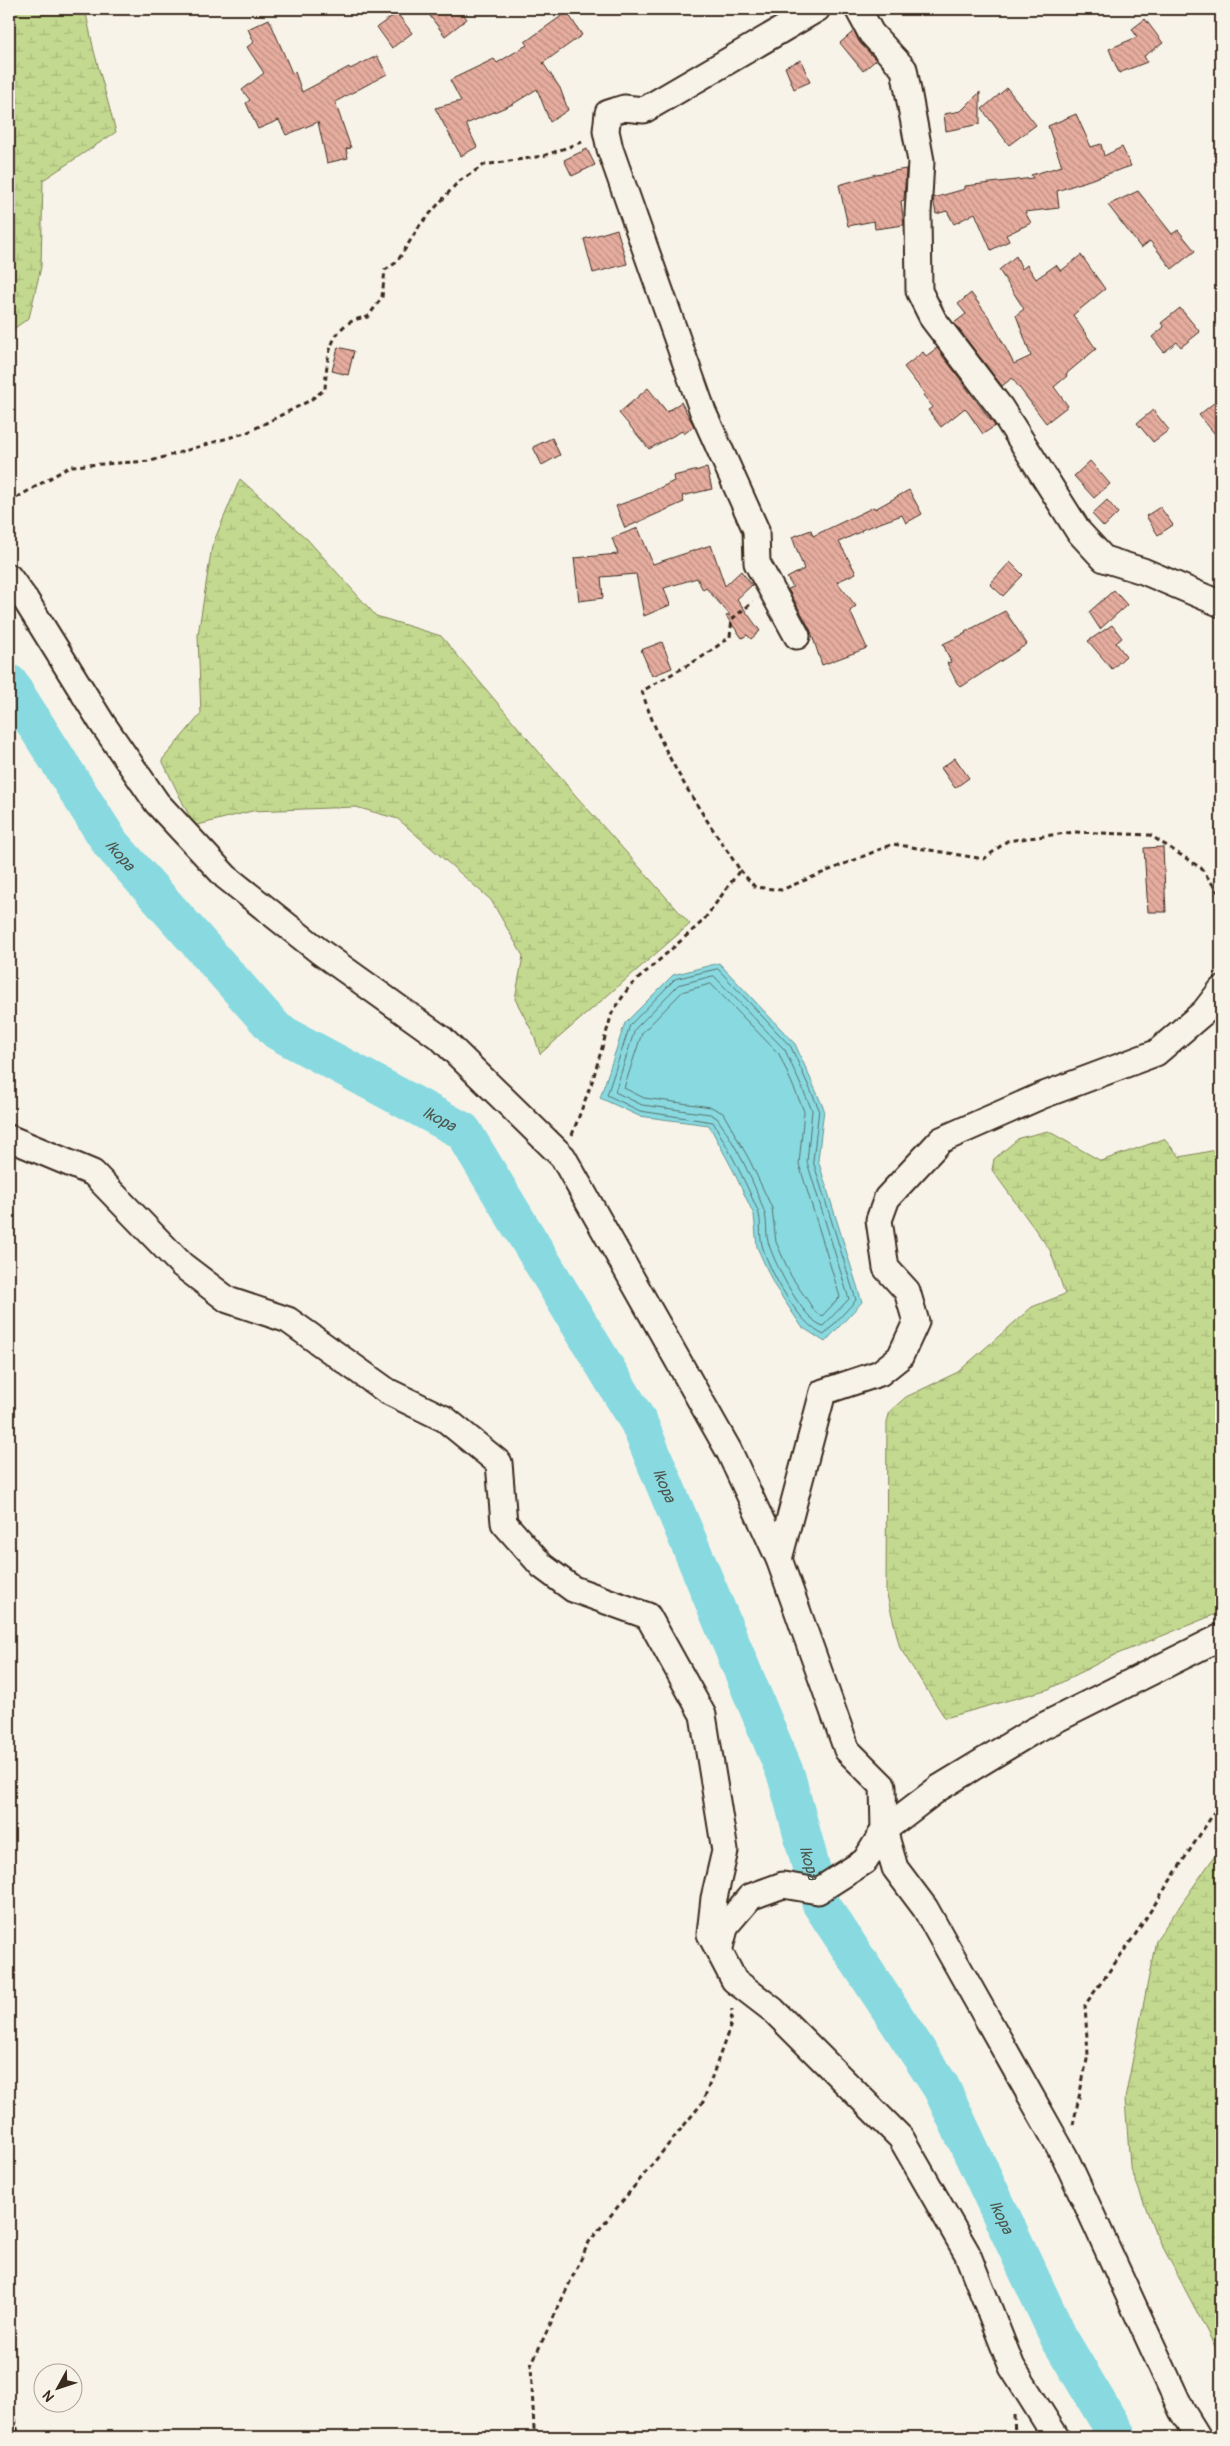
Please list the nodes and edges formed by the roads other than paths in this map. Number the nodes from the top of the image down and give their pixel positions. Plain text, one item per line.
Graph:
1 (817, 9) edge
2 (858, 9) edge
3 (9, 577) edge
4 (1221, 604) edge
5 (797, 636) dead end
6 (1221, 990) edge
7 (9, 1138) edge
8 (779, 1559) junction
9 (1221, 1637) edge
10 (884, 1830) junction
11 (719, 1876) junction
12 (750, 1896) junction
13 (719, 1951) junction
14 (1056, 2437) edge
15 (1198, 2437) edge

1 - 5 street
2 - 4 street
3 - 8 street
6 - 8 street
7 - 11 street
8 - 10 street
9 - 10 street
10 - 12 street
10 - 15 street
11 - 12 street
11 - 13 street
12 - 13 street
13 - 14 street

